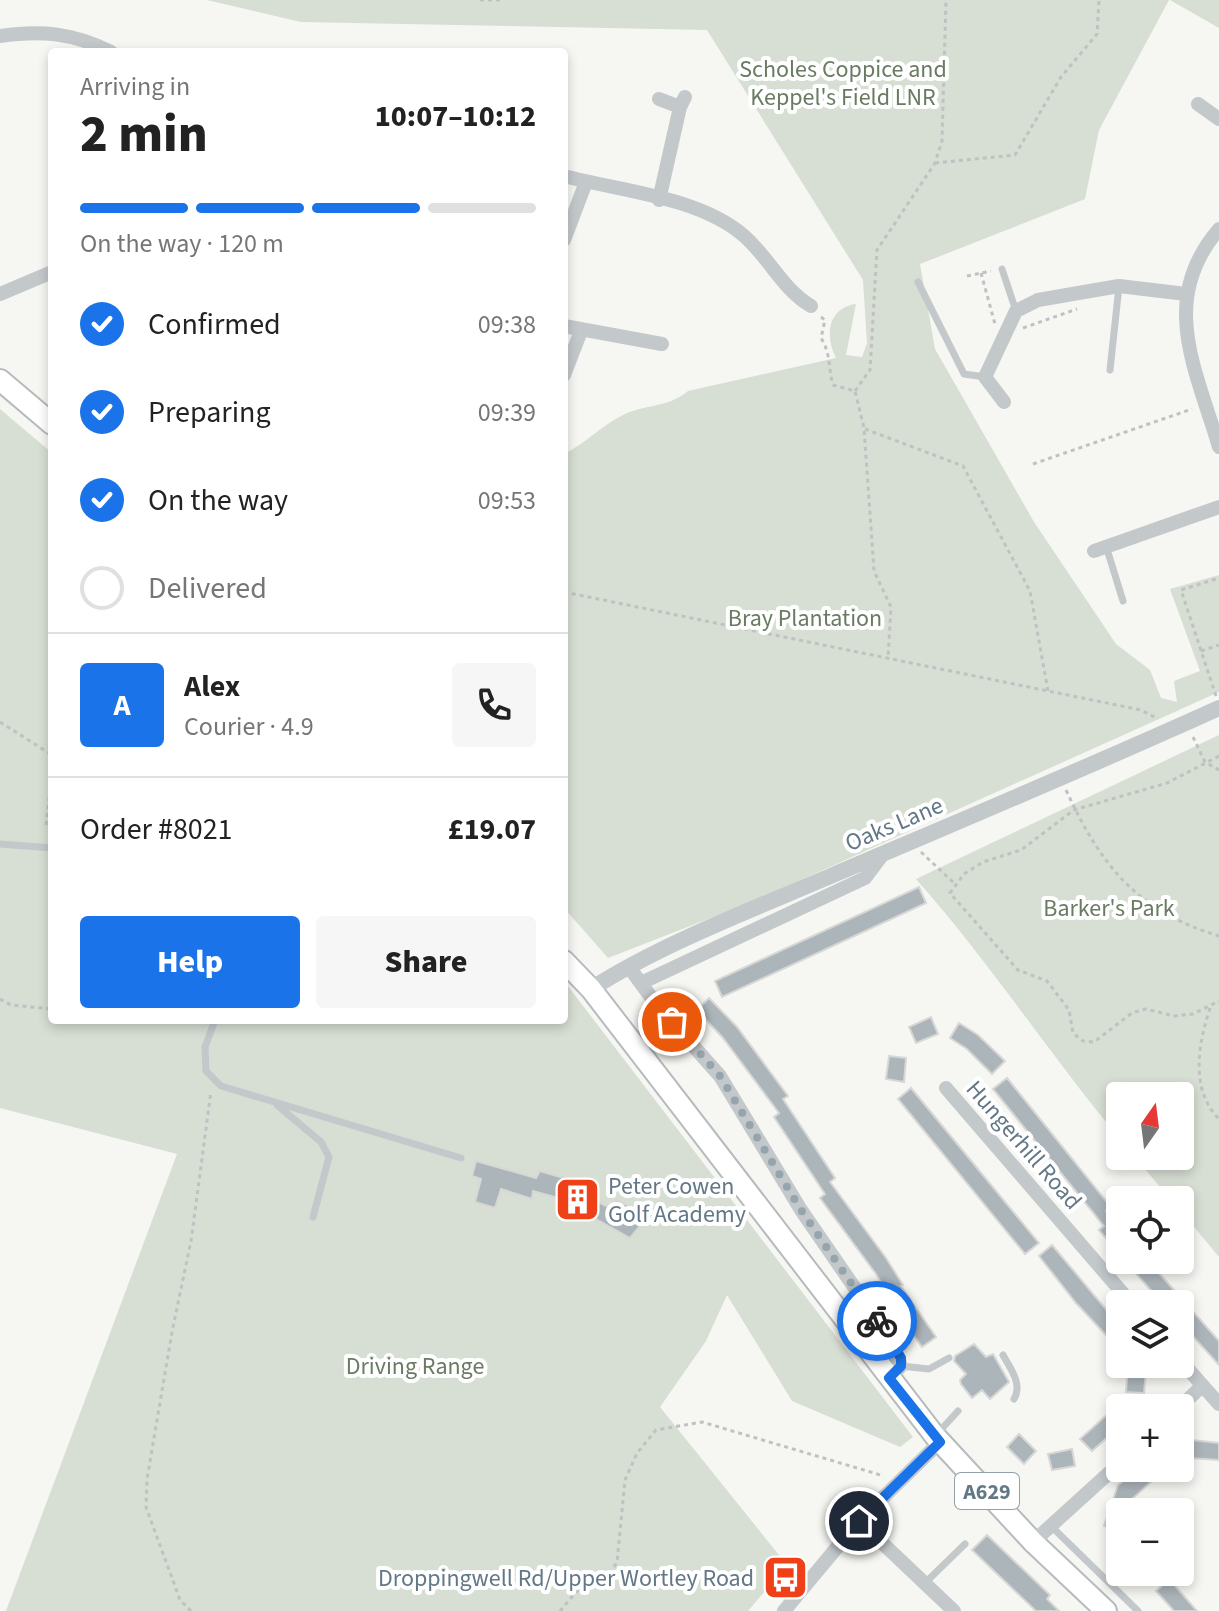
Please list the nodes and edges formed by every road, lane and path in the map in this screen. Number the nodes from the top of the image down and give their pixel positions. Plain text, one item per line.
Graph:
1 (480, 0) edge
2 (501, 0) edge
3 (946, 0) edge
4 (1099, 0) edge
5 (0, 36) edge
6 (103, 48) edge
7 (659, 99) dead end
8 (1198, 104) dead end
9 (1219, 119) edge
10 (935, 163) junction
11 (568, 177) edge
12 (586, 182) junction
13 (659, 200) junction
14 (568, 229) edge
15 (1219, 229) edge
16 (1002, 269) joint
17 (981, 273) junction
18 (48, 274) edge
19 (967, 276) dead end
20 (918, 282) dead end
21 (1119, 286) junction
22 (0, 294) edge
23 (1186, 294) junction
24 (811, 306) joint
25 (1077, 309) dead end
26 (1016, 311) junction
27 (568, 327) edge
28 (581, 331) junction
29 (1004, 340) junction
30 (662, 344) dead end
31 (568, 365) edge
32 (1110, 370) dead end
33 (985, 377) junction
34 (0, 380) edge
35 (855, 391) junction
36 (1004, 402) dead end
37 (1206, 404) junction
38 (48, 421) edge
39 (864, 428) junction
40 (1219, 447) edge
41 (1033, 464) dead end
42 (1219, 507) edge
43 (1100, 548) joint
44 (1219, 578) edge
45 (568, 593) edge
46 (1123, 601) dead end
47 (1219, 645) edge
48 (1201, 651) junction
49 (888, 658) junction
50 (1048, 691) junction
51 (1219, 706) edge
52 (0, 722) edge
53 (1180, 725) junction
54 (48, 752) edge
55 (1219, 756) edge
56 (1205, 762) junction
57 (1219, 770) edge
58 (1061, 779) junction
59 (48, 808) edge
60 (1074, 810) junction
61 (46, 825) dead end
62 (912, 842) junction
63 (0, 844) edge
64 (48, 848) edge
65 (883, 854) junction
66 (956, 885) junction
67 (1219, 936) edge
68 (568, 965) edge
69 (629, 967) junction
70 (641, 983) junction
71 (591, 989) junction
72 (0, 999) edge
73 (1219, 1001) edge
74 (1210, 1008) junction
75 (48, 1009) edge
76 (214, 1024) edge
77 (212, 1080) junction
78 (946, 1088) dead end
79 (272, 1101) junction
80 (1219, 1119) edge
81 (461, 1158) dead end
82 (313, 1217) dead end
83 (1120, 1290) edge
84 (1003, 1355) dead end
85 (949, 1358) dead end
86 (895, 1372) junction
87 (1194, 1377) edge
88 (1202, 1386) junction
89 (1194, 1394) edge
90 (1014, 1399) dead end
91 (1219, 1404) edge
92 (958, 1411) dead end
93 (937, 1439) junction
94 (1106, 1476) edge
95 (899, 1480) junction
96 (859, 1521) junction
97 (1052, 1527) junction
98 (1033, 1542) junction
99 (965, 1544) dead end
100 (925, 1583) junction
101 (191, 1611) edge
102 (560, 1611) edge
103 (784, 1611) edge
104 (954, 1611) edge
105 (1106, 1611) edge
106 (1138, 1611) edge

1 - 2 path
3 - 10 path
4 - 10 path
5 - 6 street
7 - 13 street
8 - 9 street
10 - 35 path
11 - 12 street
12 - 13 street
12 - 14 street
13 - 24 street
15 - 23 street
16 - 17 path
16 - 26 lane
17 - 19 path
17 - 29 path
18 - 22 street
20 - 33 lane
21 - 23 street
21 - 26 street
21 - 32 lane
23 - 37 street
24 - 35 path
25 - 29 path
26 - 29 street
27 - 28 street
28 - 30 street
28 - 31 street
29 - 33 street
33 - 36 street
34 - 38 main road
35 - 39 path
37 - 40 street
37 - 41 path
39 - 49 path
39 - 50 path
42 - 43 street
43 - 46 lane
44 - 48 path
45 - 49 path
47 - 48 path
48 - 51 path
49 - 50 path
50 - 53 path
51 - 53 street, Oaks Lane
52 - 54 path
53 - 56 path
53 - 58 street, Oaks Lane
55 - 56 path
56 - 57 path
56 - 60 path
58 - 60 path
58 - 62 street, Oaks Lane
59 - 61 path
60 - 66 path
60 - 67 path
62 - 65 street, Oaks Lane
62 - 66 path
63 - 64 lane
65 - 69 street, Oaks Lane
65 - 70 street
66 - 74 path
68 - 71 main road, A629
69 - 70 street
69 - 71 street, Oaks Lane
70 - 86 street
71 - 86 main road, A629
72 - 75 path
73 - 74 path
74 - 80 path
76 - 77 lane
77 - 79 lane
77 - 101 path
78 - 83 street, Hungerhill Road
79 - 81 lane
79 - 82 lane
84 - 90 lane
85 - 86 lane
86 - 93 main road, A629
87 - 88 street
88 - 89 street
88 - 91 street
92 - 93 lane
93 - 95 street
93 - 98 main road, A629
94 - 97 street
95 - 96 street
95 - 102 path
96 - 100 street
96 - 103 street
97 - 98 street
97 - 106 lane
98 - 105 main road, A629
99 - 100 lane
100 - 104 street

